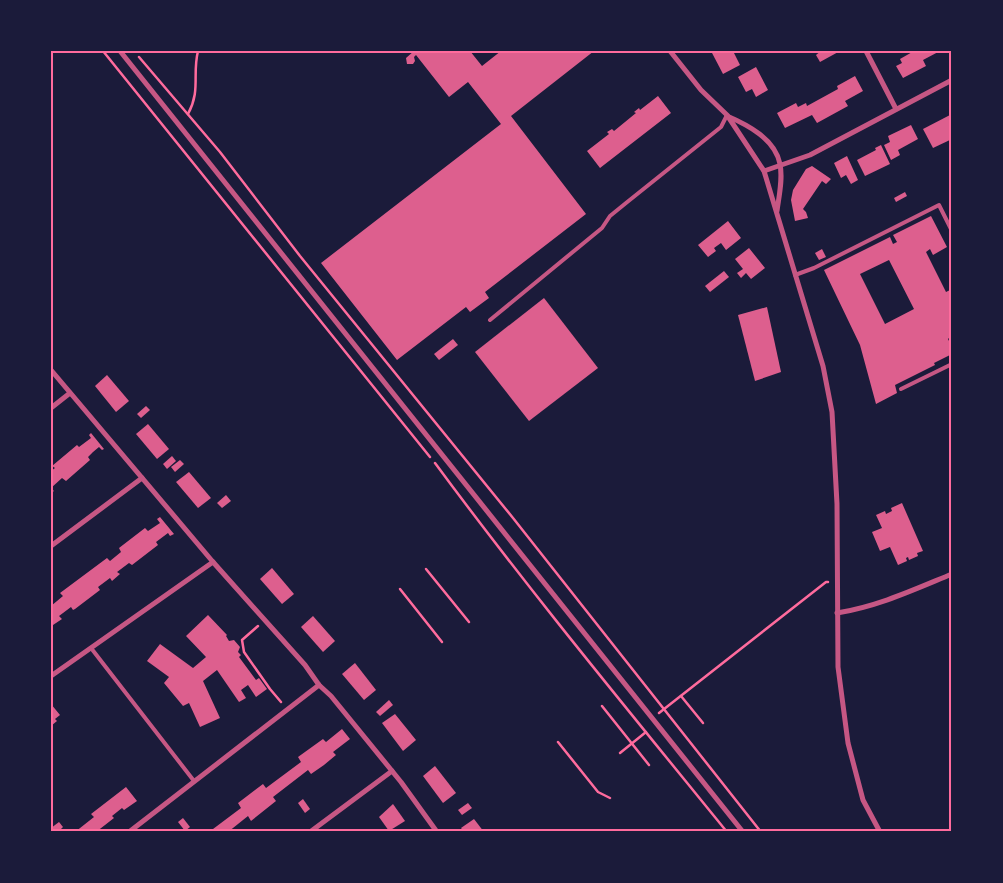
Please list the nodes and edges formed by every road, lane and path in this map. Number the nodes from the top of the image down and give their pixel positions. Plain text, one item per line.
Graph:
1 (103, 51) edge
2 (120, 51) edge
3 (134, 51) edge
4 (198, 51) edge
5 (670, 51) edge
6 (866, 51) edge
7 (952, 80) edge
8 (896, 109) junction
9 (188, 114) junction
10 (727, 115) junction
11 (780, 164) junction
12 (764, 171) junction
13 (776, 211) junction
14 (952, 231) edge
15 (795, 275) junction
16 (490, 320) dead end
17 (952, 364) edge
18 (51, 370) edge
19 (901, 389) dead end
20 (70, 393) junction
21 (51, 408) edge
22 (142, 478) junction
23 (51, 546) edge
24 (213, 562) junction
25 (426, 569) dead end
26 (952, 574) edge
27 (837, 580) junction
28 (400, 589) dead end
29 (837, 613) junction
30 (265, 620) junction
31 (469, 622) dead end
32 (442, 642) dead end
33 (91, 648) junction
34 (51, 676) edge
35 (319, 685) junction
36 (681, 696) junction
37 (602, 706) dead end
38 (287, 709) junction
39 (664, 710) junction
40 (652, 718) junction
41 (702, 723) dead end
42 (646, 732) junction
43 (558, 742) dead end
44 (632, 744) junction
45 (620, 753) dead end
46 (649, 766) dead end
47 (392, 771) junction
48 (194, 781) junction
49 (610, 798) dead end
50 (128, 832) edge
51 (310, 832) edge
52 (437, 832) edge
53 (727, 832) edge
54 (743, 832) edge
55 (761, 832) edge
56 (880, 832) edge

1 - 42 path
2 - 40 street
3 - 9 path
4 - 9 path
5 - 10 street
6 - 8 street
7 - 8 street
8 - 11 street
9 - 39 path
10 - 11 street
10 - 12 street
10 - 16 lane
11 - 12 street
11 - 13 street
12 - 13 street
13 - 15 street
14 - 15 lane
15 - 27 street
17 - 19 lane
18 - 20 street
20 - 21 street
20 - 22 street
22 - 23 street
22 - 24 street
24 - 30 street
24 - 33 street
25 - 31 path
26 - 29 street
27 - 29 street
27 - 36 path
28 - 32 path
29 - 56 street
30 - 35 street
30 - 38 path
33 - 34 street
33 - 48 lane
35 - 38 street
35 - 47 street
36 - 39 path
36 - 41 path
37 - 44 path
38 - 48 street
39 - 40 path
39 - 55 path
40 - 54 street
42 - 44 path
42 - 53 path
43 - 49 path
44 - 45 path
44 - 46 path
47 - 51 street
47 - 52 street
48 - 50 street

